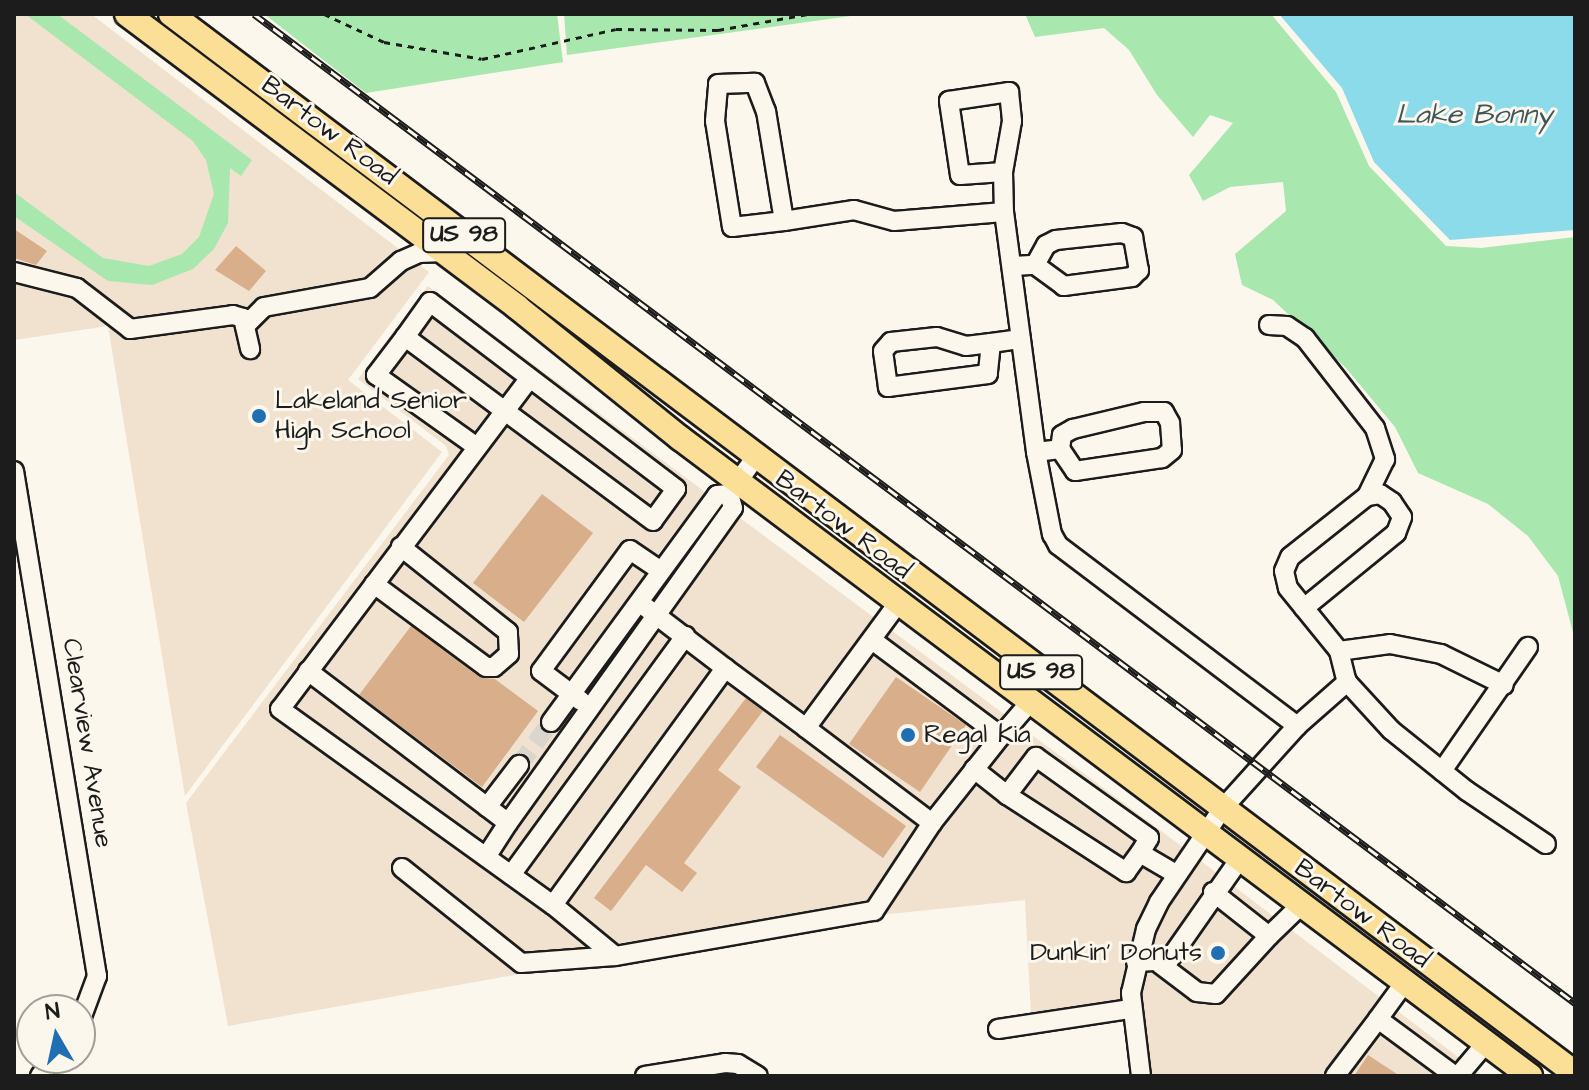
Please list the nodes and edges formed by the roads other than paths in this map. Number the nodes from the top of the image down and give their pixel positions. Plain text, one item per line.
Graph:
1 (127, 14) edge
2 (171, 14) edge
3 (1003, 172) junction
4 (1004, 212) junction
5 (784, 221) junction
6 (444, 252) junction
7 (1035, 265) junction
8 (1013, 266) junction
9 (14, 272) edge
10 (1269, 325) dead end
11 (245, 326) junction
12 (405, 337) junction
13 (1021, 339) junction
14 (991, 343) junction
15 (250, 349) dead end
16 (529, 379) junction
17 (504, 411) junction
18 (477, 447) junction
19 (1060, 449) junction
20 (1036, 452) junction
21 (755, 458) junction
22 (14, 471) edge
23 (734, 488) junction
24 (1367, 496) junction
25 (401, 547) junction
26 (660, 570) junction
27 (374, 584) junction
28 (639, 602) junction
29 (899, 602) junction
30 (1304, 608) junction
31 (659, 617) junction
32 (685, 636) junction
33 (872, 640) junction
34 (1528, 647) dead end
35 (1339, 651) junction
36 (725, 668) junction
37 (308, 671) junction
38 (1347, 682) junction
39 (1504, 685) junction
40 (573, 696) junction
41 (1031, 701) junction
42 (594, 709) junction
43 (551, 722) tunnel mouth
44 (1297, 726) junction
45 (806, 728) junction
46 (1001, 736) junction
47 (519, 765) tunnel mouth
48 (974, 769) junction
49 (1442, 771) junction
50 (1007, 795) junction
51 (487, 807) junction
52 (1223, 808) junction
53 (508, 823) junction
54 (932, 823) junction
55 (1206, 831) junction
56 (1546, 844) dead end
57 (1140, 853) junction
58 (486, 857) junction
59 (1241, 857) junction
60 (402, 868) dead end
61 (1176, 874) junction
62 (511, 875) junction
63 (1213, 892) junction
64 (1302, 904) junction
65 (553, 905) junction
66 (1269, 936) junction
67 (615, 956) junction
68 (1136, 962) junction
69 (1160, 964) junction
70 (1405, 982) junction
71 (90, 994) edge
72 (1131, 1009) junction
73 (1378, 1019) junction
74 (1503, 1019) junction
75 (998, 1029) dead end
76 (1486, 1043) junction
77 (753, 1072) edge
78 (1575, 1073) edge
79 (645, 1076) edge
80 (1141, 1076) edge
81 (1335, 1076) edge
82 (1456, 1076) edge
83 (1530, 1076) edge

1 - 6 main road, Bartow Road / US 98
2 - 21 main road, Bartow Road / US 98
3 - 3 street
3 - 4 street
4 - 5 street
4 - 8 street
5 - 5 street
6 - 11 street
6 - 23 main road, Bartow Road / US 98
7 - 7 street
7 - 8 street
8 - 13 street
9 - 11 street
10 - 24 street
11 - 15 street
12 - 16 street
12 - 17 street
12 - 18 street
13 - 14 street
13 - 20 street
14 - 14 street
16 - 17 street
16 - 17 street
17 - 18 street
18 - 25 street
19 - 19 street
19 - 20 street
20 - 44 street
21 - 23 street
21 - 52 main road, Bartow Road / US 98
22 - 71 street, Clearview Avenue
23 - 26 street
23 - 29 main road, Bartow Road / US 98
23 - 31 street
24 - 30 street
24 - 30 street
25 - 27 street
25 - 27 street
26 - 28 street
26 - 40 street
27 - 37 street
28 - 31 street
28 - 40 street
29 - 33 street
29 - 41 main road, Bartow Road / US 98
30 - 35 street
31 - 32 street
31 - 42 street
32 - 36 street
32 - 62 street
33 - 45 street
33 - 46 street
34 - 39 street
35 - 38 street
35 - 39 street
36 - 45 street
36 - 65 street
37 - 51 street
37 - 58 street
38 - 44 street
38 - 49 street
39 - 49 street
40 - 42 street
40 - 43 street
41 - 46 street
41 - 55 main road, Bartow Road / US 98
42 - 53 street
44 - 52 street
45 - 54 street
46 - 48 street
47 - 51 street
48 - 50 street
48 - 54 street
49 - 56 street
50 - 57 street
50 - 57 street
51 - 53 street
52 - 55 street
52 - 74 main road, Bartow Road / US 98
53 - 58 street
54 - 67 street
55 - 59 main road, Bartow Road / US 98
55 - 61 street
57 - 61 street
58 - 62 street
59 - 63 street
59 - 64 main road, Bartow Road / US 98
60 - 67 street
61 - 68 street
62 - 65 street
63 - 66 street
63 - 69 street
64 - 66 street
64 - 70 main road, Bartow Road / US 98
65 - 67 street
66 - 69 street
68 - 69 street
68 - 72 street
70 - 73 street
70 - 76 main road, Bartow Road / US 98
72 - 75 street
72 - 80 street
73 - 81 street
73 - 82 street
74 - 76 main road
74 - 78 main road, Bartow Road / US 98
76 - 82 street
76 - 83 main road, Bartow Road / US 98
77 - 79 street

